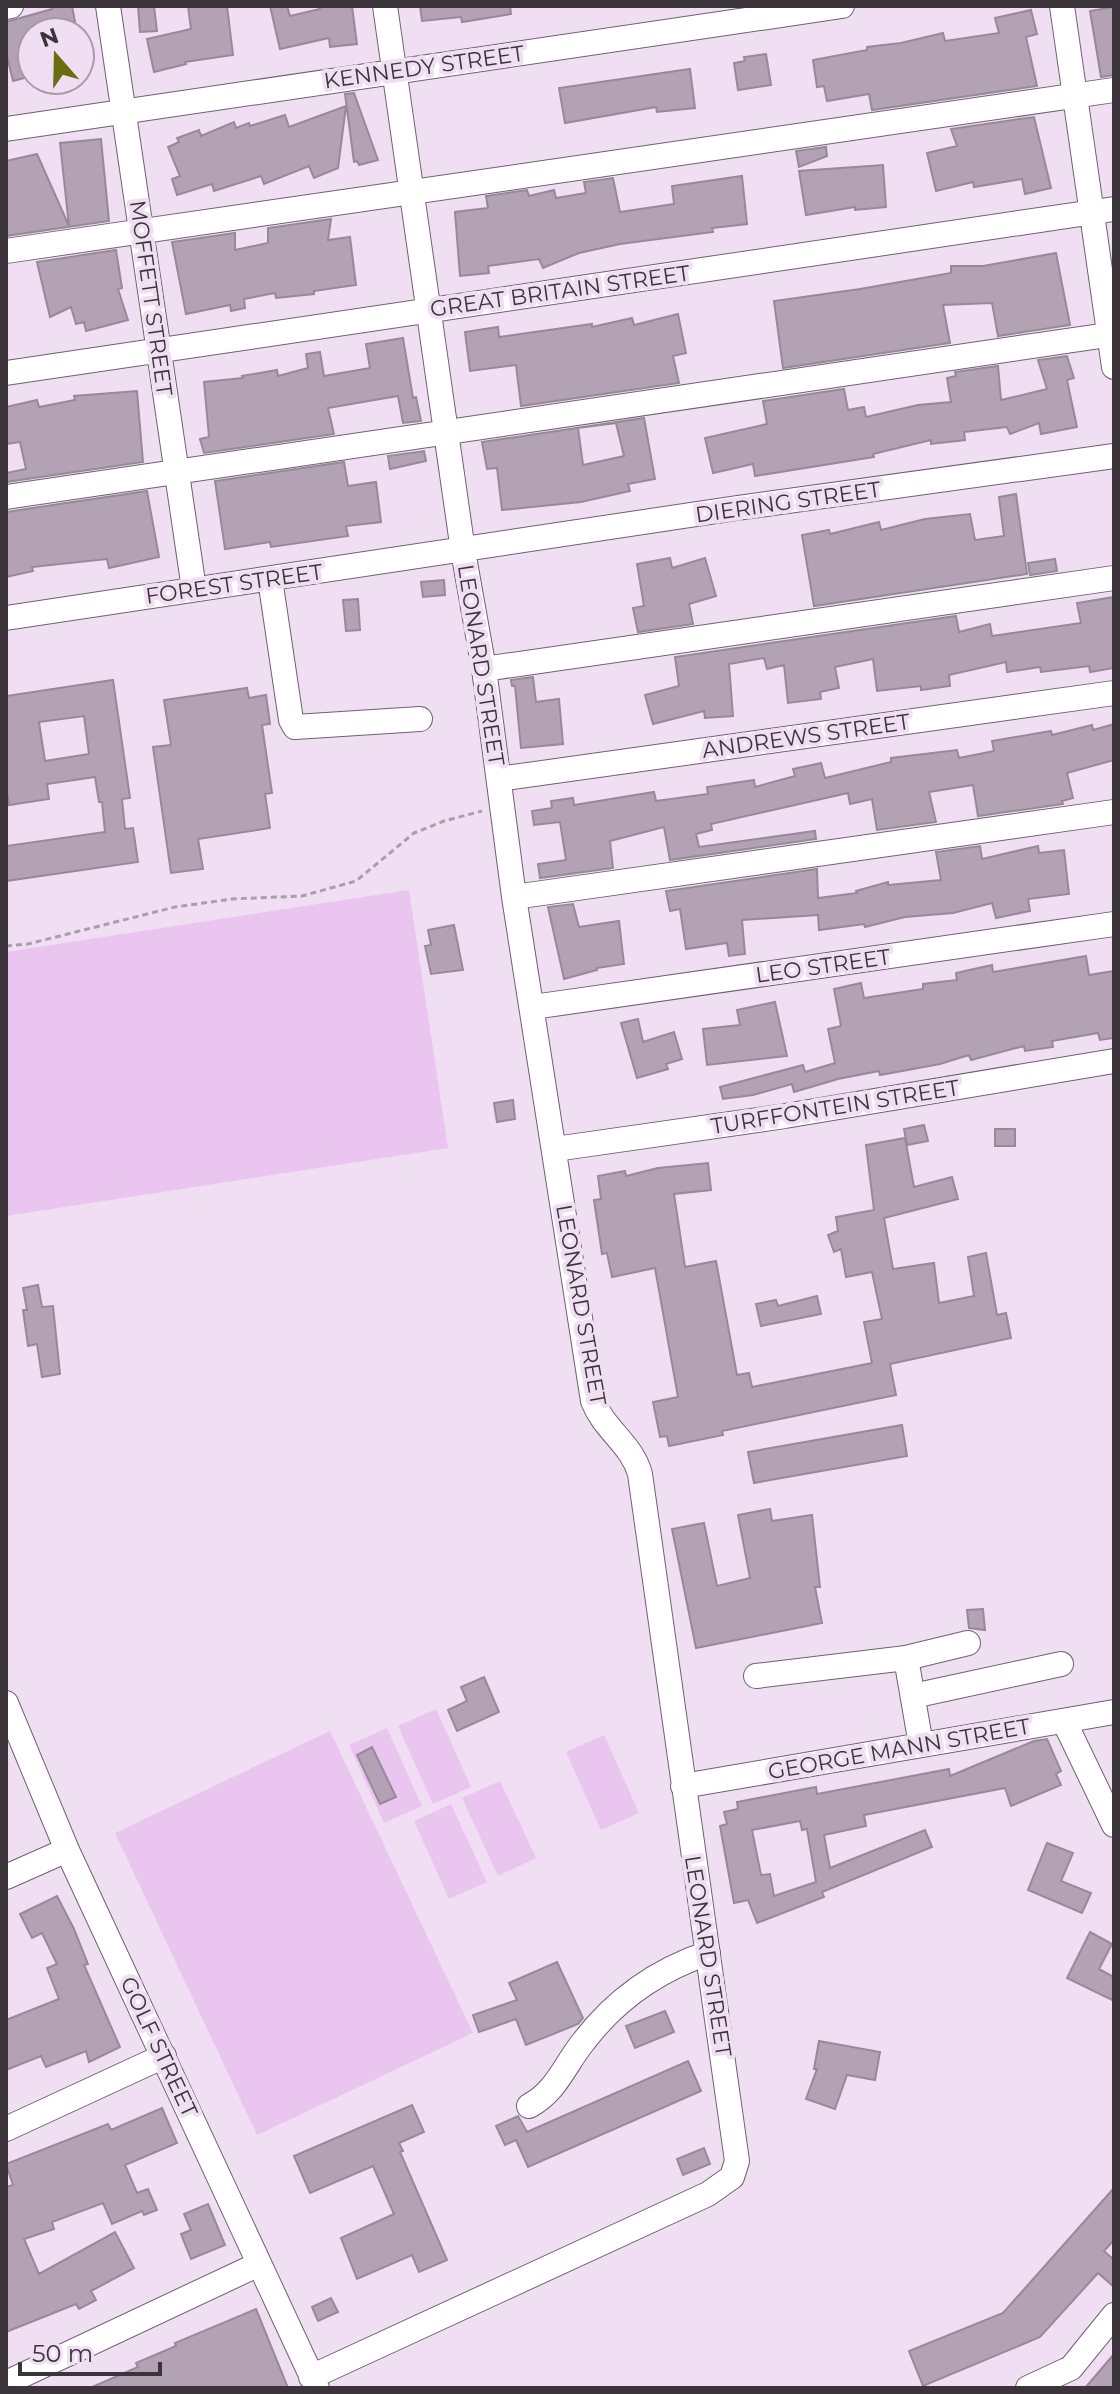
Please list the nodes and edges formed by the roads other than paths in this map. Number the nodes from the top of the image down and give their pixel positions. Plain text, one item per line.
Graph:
1 (108, 6) edge
2 (385, 6) edge
3 (842, 6) edge
4 (1062, 6) edge
5 (394, 71) junction
6 (1114, 90) edge
7 (1075, 95) junction
8 (122, 111) junction
9 (6, 129) edge
10 (410, 191) junction
11 (1102, 211) edge
12 (142, 230) junction
13 (6, 251) edge
14 (430, 310) junction
15 (1112, 334) edge
16 (158, 350) junction
17 (1114, 367) edge
18 (6, 373) edge
19 (447, 431) junction
20 (1114, 456) edge
21 (176, 472) junction
22 (6, 497) edge
23 (463, 551) junction
24 (1114, 578) edge
25 (270, 579) junction
26 (194, 589) junction
27 (6, 618) edge
28 (484, 669) junction
29 (1114, 693) edge
30 (420, 719) dead end
31 (499, 779) junction
32 (1114, 812) edge
33 (514, 897) junction
34 (1114, 924) edge
35 (533, 1007) junction
36 (1114, 1061) edge
37 (555, 1149) junction
38 (968, 1643) dead end
39 (906, 1658) junction
40 (1061, 1664) dead end
41 (756, 1676) dead end
42 (913, 1696) junction
43 (6, 1703) edge
44 (1114, 1712) edge
45 (1064, 1721) junction
46 (921, 1745) junction
47 (683, 1786) junction
48 (1114, 1825) edge
49 (67, 1850) junction
50 (6, 1877) edge
51 (708, 1953) junction
52 (164, 2056) junction
53 (529, 2106) dead end
54 (6, 2129) edge
55 (259, 2264) junction
56 (1114, 2315) edge
57 (314, 2382) edge
58 (6, 2383) edge
59 (1028, 2388) edge

1 - 8 street, MOFFETT STREET
2 - 5 street, LEONARD STREET
3 - 5 street, KENNEDY STREET
4 - 7 street
5 - 8 street, KENNEDY STREET
5 - 10 street, LEONARD STREET
6 - 7 street
7 - 10 street
7 - 11 street
8 - 9 street, KENNEDY STREET
8 - 12 street, MOFFETT STREET
10 - 12 street
10 - 14 street, LEONARD STREET
11 - 14 street, GREAT BRITAIN STREET
11 - 15 street
12 - 13 street
12 - 16 street, MOFFETT STREET
14 - 16 street, GREAT BRITAIN STREET
14 - 19 street, LEONARD STREET
15 - 17 street
15 - 19 street
16 - 18 street, GREAT BRITAIN STREET
16 - 21 street, MOFFETT STREET
19 - 21 street
19 - 23 street, LEONARD STREET
20 - 23 street, DIERING STREET
21 - 22 street
21 - 26 street, MOFFETT STREET
23 - 25 street, FOREST STREET
23 - 28 street, LEONARD STREET
24 - 28 street
25 - 26 street, FOREST STREET
25 - 30 street
26 - 27 street, FOREST STREET
28 - 31 street, LEONARD STREET
29 - 31 street, ANDREWS STREET
31 - 33 street, LEONARD STREET
32 - 33 street
33 - 35 street, LEONARD STREET
34 - 35 street, LEO STREET
35 - 37 street, LEONARD STREET
36 - 37 street, TURFFONTEIN STREET
37 - 47 street, LEONARD STREET
38 - 39 street
39 - 41 street
39 - 42 street
40 - 42 street
42 - 46 street
43 - 49 street, GOLF STREET
44 - 45 street, GEORGE MANN STREET
45 - 46 street, GEORGE MANN STREET
45 - 48 street
46 - 47 street, GEORGE MANN STREET
47 - 51 street, LEONARD STREET
49 - 50 street
49 - 52 street, GOLF STREET
51 - 53 street
51 - 57 street, LEONARD STREET
52 - 54 street
52 - 55 street, GOLF STREET
55 - 57 street, GOLF STREET
55 - 58 street
56 - 59 street

